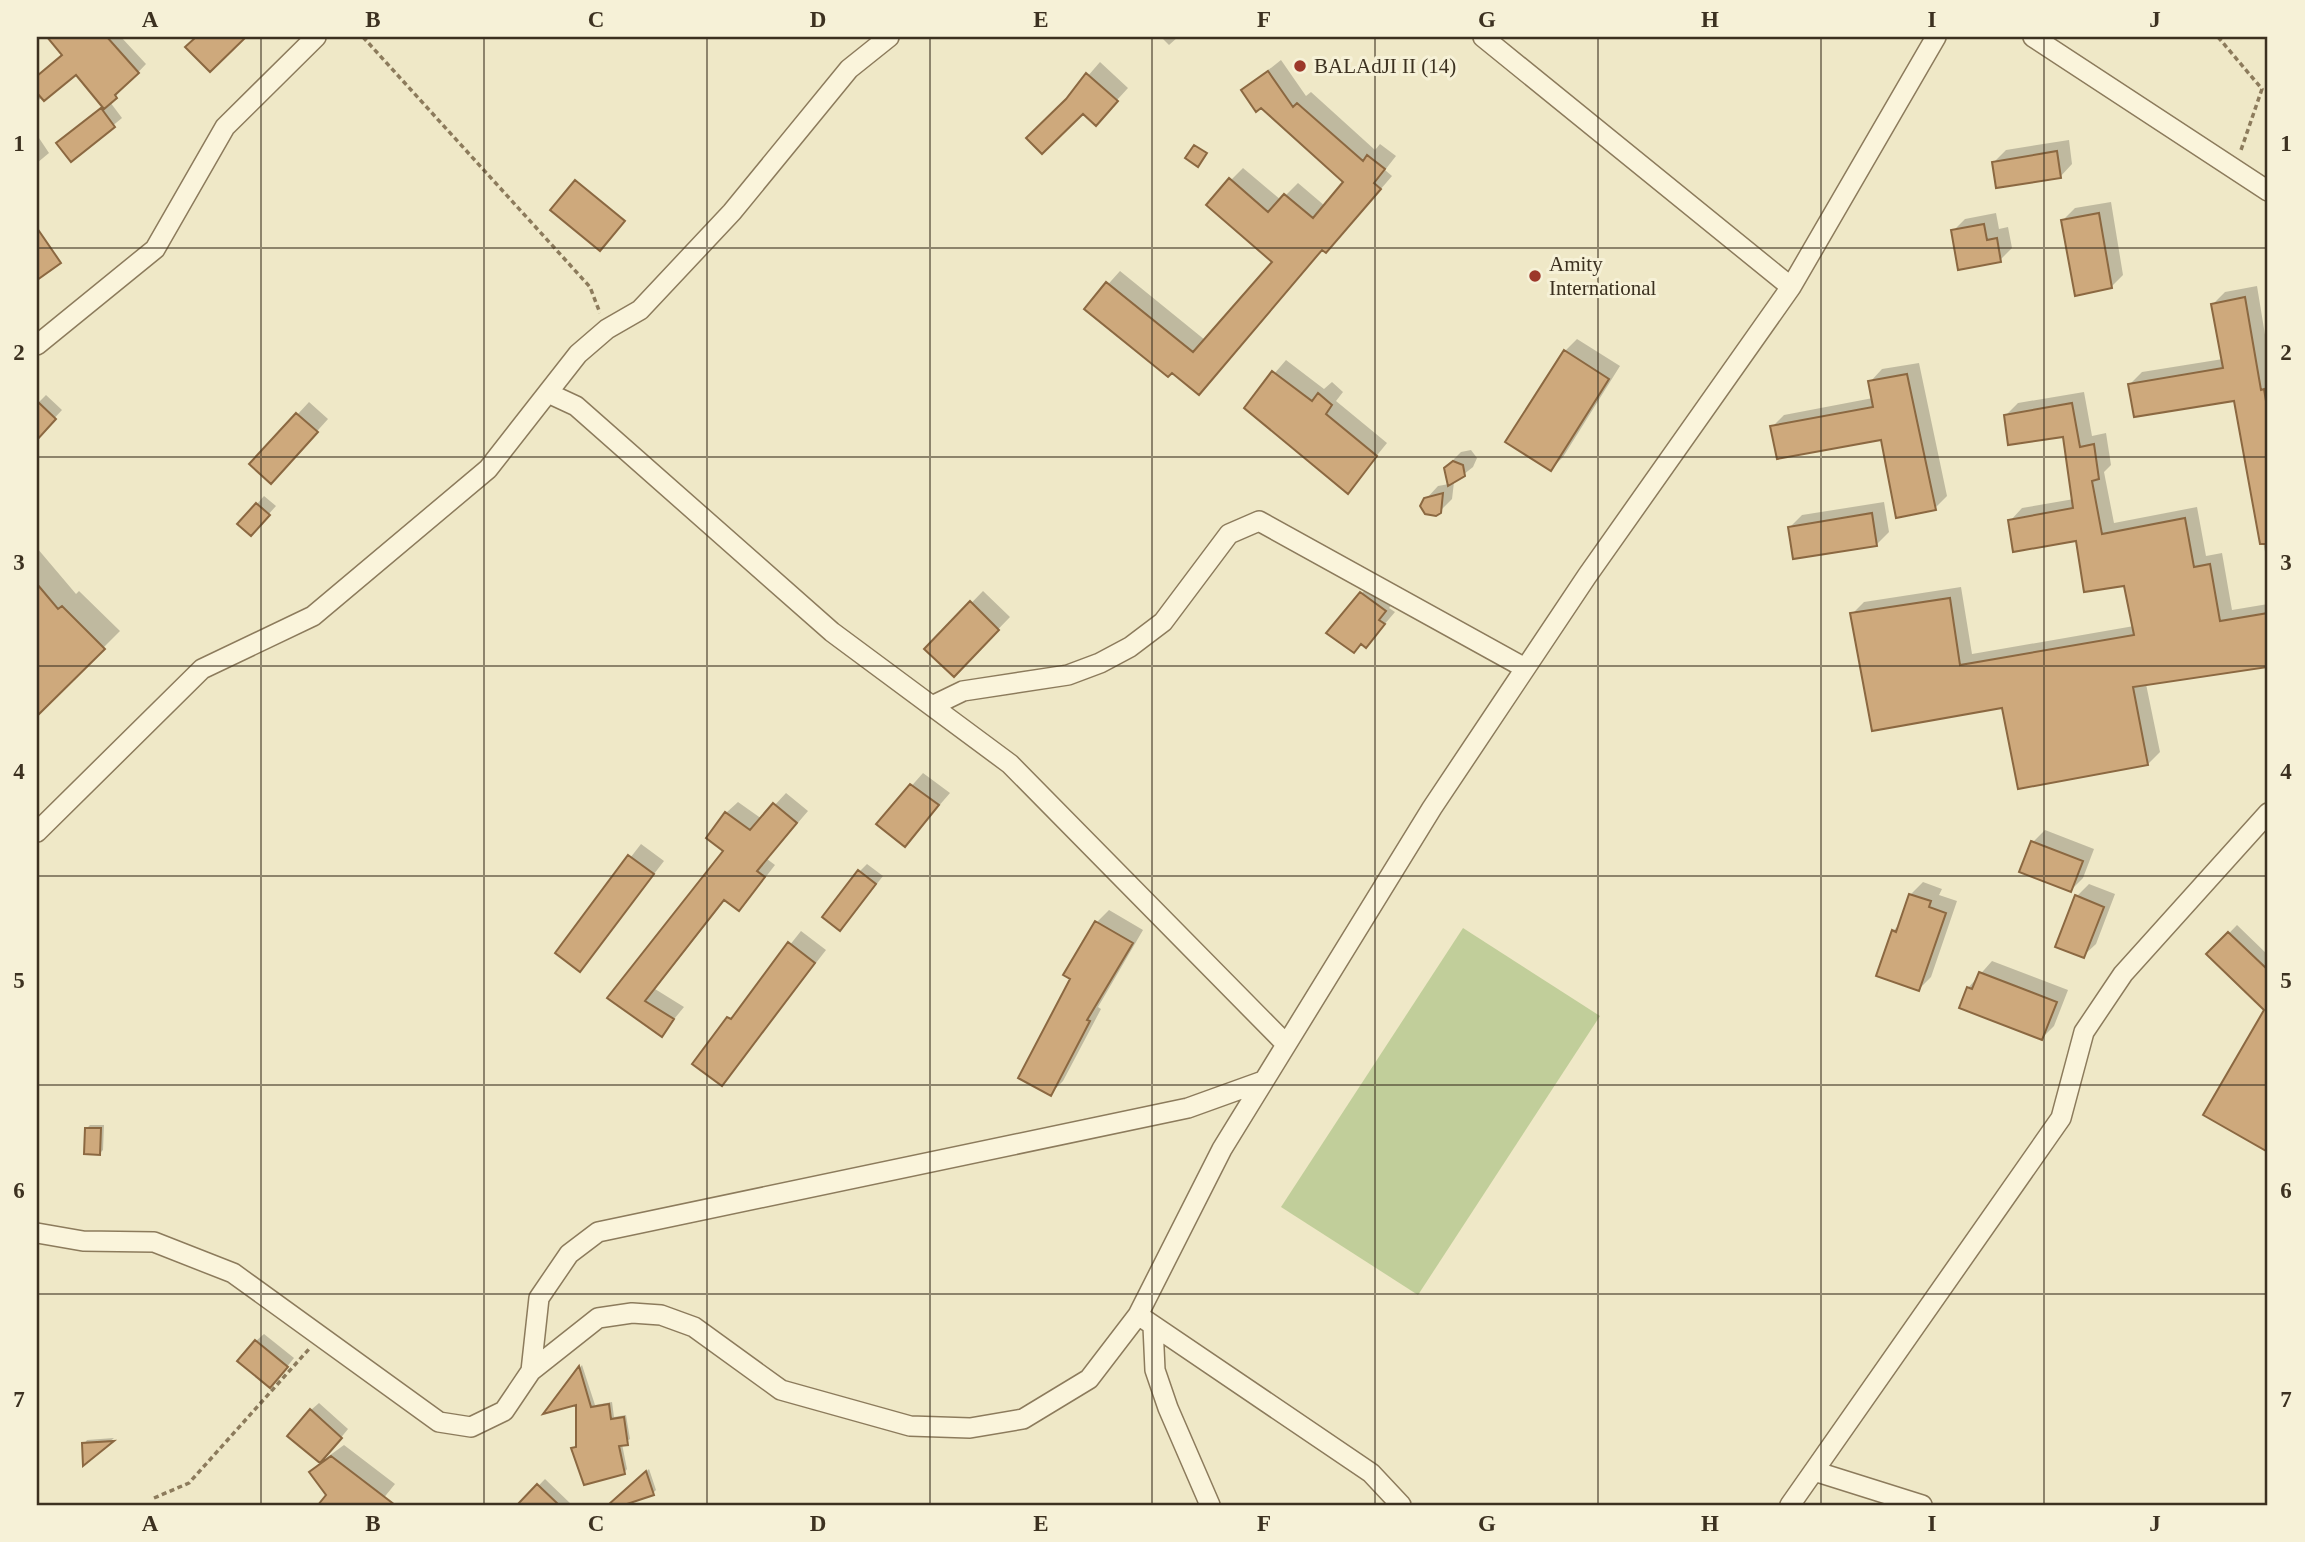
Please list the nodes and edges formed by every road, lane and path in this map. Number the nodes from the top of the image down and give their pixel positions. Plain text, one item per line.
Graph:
1 (316, 37) edge
2 (363, 37) edge
3 (889, 37) edge
4 (1483, 37) edge
5 (1936, 37) edge
6 (2034, 37) edge
7 (2218, 37) edge
8 (2235, 169) junction
9 (2268, 191) edge
10 (1791, 287) junction
11 (607, 329) junction
12 (37, 345) edge
13 (548, 393) junction
14 (1525, 668) junction
15 (932, 706) junction
16 (2268, 813) edge
17 (37, 832) edge
18 (1285, 1043) junction
19 (1263, 1081) junction
20 (37, 1233) edge
21 (1146, 1320) junction
22 (320, 1337) junction
23 (531, 1371) junction
24 (1814, 1471) junction
25 (154, 1498) dead end
26 (1210, 1505) edge
27 (1401, 1505) edge
28 (1790, 1505) edge
29 (1922, 1505) edge

1 - 12 street
2 - 11 path
3 - 11 street
4 - 10 street
5 - 10 street
6 - 8 street
7 - 8 path
8 - 9 street
10 - 14 street
11 - 13 street
13 - 15 street
13 - 17 street
14 - 15 street
14 - 18 street
15 - 18 street
16 - 24 street
18 - 19 street
19 - 21 street
19 - 23 street
20 - 22 street
21 - 23 street
21 - 26 street
21 - 27 street
22 - 23 street
22 - 25 path
24 - 28 street
24 - 29 street

